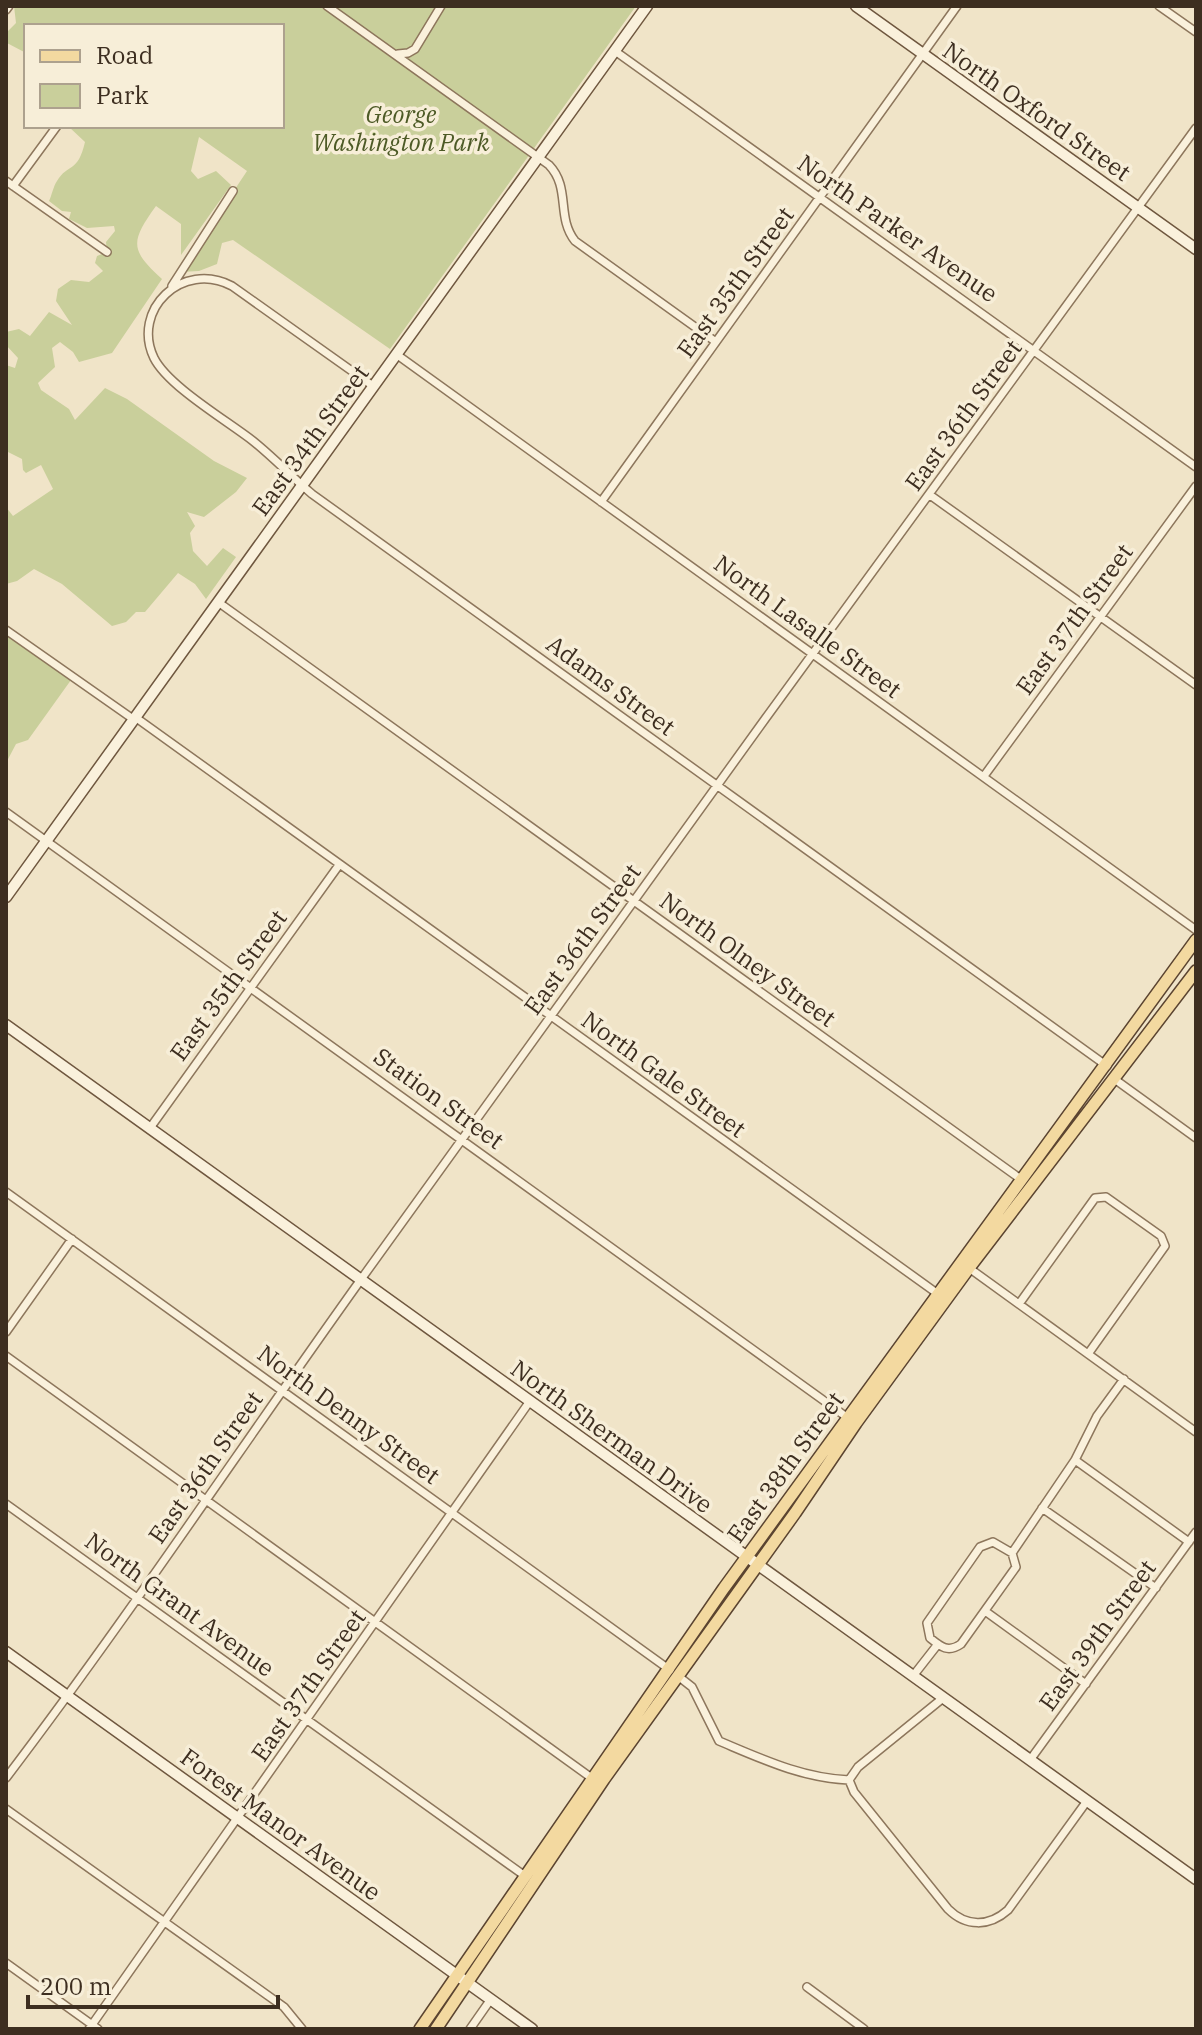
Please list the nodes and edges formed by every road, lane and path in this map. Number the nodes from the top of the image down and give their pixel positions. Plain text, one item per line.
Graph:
1 (327, 6) edge
2 (441, 6) edge
3 (647, 6) edge
4 (856, 6) edge
5 (957, 6) edge
6 (1159, 6) edge
7 (1196, 32) edge
8 (615, 51) junction
9 (396, 54) junction
10 (923, 54) junction
11 (55, 128) edge
12 (1196, 128) edge
13 (538, 157) junction
14 (10, 183) edge
15 (233, 191) dead end
16 (820, 197) junction
17 (1138, 207) junction
18 (1196, 249) edge
19 (107, 252) dead end
20 (170, 290) junction
21 (716, 342) junction
22 (1035, 350) junction
23 (396, 354) junction
24 (373, 386) junction
25 (1196, 467) edge
26 (302, 485) junction
27 (1196, 486) edge
28 (930, 495) junction
29 (601, 502) junction
30 (218, 602) junction
31 (1100, 616) junction
32 (6, 630) edge
33 (814, 655) junction
34 (1196, 685) edge
35 (134, 718) junction
36 (984, 776) junction
37 (717, 786) junction
38 (6, 812) edge
39 (46, 841) junction
40 (339, 865) junction
41 (6, 897) edge
42 (634, 902) junction
43 (1196, 930) edge
44 (1196, 940) edge
45 (1196, 971) edge
46 (251, 988) junction
47 (550, 1017) junction
48 (6, 1025) edge
49 (1107, 1066) junction
50 (1113, 1078) junction
51 (150, 1128) junction
52 (1196, 1138) edge
53 (462, 1139) junction
54 (1022, 1180) junction
55 (6, 1192) edge
56 (72, 1239) junction
57 (969, 1268) junction
58 (360, 1279) junction
59 (938, 1294) junction
60 (1019, 1304) junction
61 (6, 1332) edge
62 (1088, 1354) junction
63 (6, 1356) edge
64 (1124, 1379) junction
65 (282, 1391) junction
66 (530, 1401) junction
67 (848, 1418) junction
68 (1196, 1432) edge
69 (1075, 1460) junction
70 (206, 1500) junction
71 (6, 1504) edge
72 (1042, 1508) junction
73 (452, 1513) junction
74 (1196, 1532) edge
75 (1189, 1542) junction
76 (1012, 1553) junction
77 (751, 1561) junction
78 (1156, 1588) junction
79 (138, 1599) junction
80 (985, 1611) junction
81 (376, 1623) junction
82 (938, 1644) junction
83 (6, 1652) edge
84 (674, 1673) junction
85 (913, 1676) junction
86 (1086, 1684) junction
87 (68, 1696) junction
88 (943, 1698) junction
89 (307, 1721) junction
90 (1030, 1760) junction
91 (6, 1778) edge
92 (593, 1779) junction
93 (849, 1780) junction
94 (1087, 1801) junction
95 (6, 1809) edge
96 (238, 1819) junction
97 (525, 1876) junction
98 (1196, 1879) edge
99 (165, 1923) junction
100 (6, 1963) edge
101 (458, 1975) junction
102 (469, 1983) junction
103 (807, 1987) dead end
104 (491, 1999) junction
105 (93, 2028) edge
106 (302, 2029) edge
107 (420, 2029) edge
108 (436, 2029) edge
109 (470, 2029) edge
110 (532, 2029) edge
111 (864, 2029) edge

1 - 9 street
2 - 9 street
3 - 8 main road, East 34th Street
4 - 10 main road, North Oxford Street
5 - 10 street, East 35th Street
6 - 7 street
8 - 13 main road, East 34th Street
8 - 16 street, North Parker Avenue
9 - 13 street
10 - 16 street, East 35th Street
10 - 17 main road, North Oxford Street
11 - 14 street
12 - 17 street, East 36th Street
13 - 21 street
13 - 23 main road, East 34th Street
14 - 19 street
15 - 20 street, Adams Street
16 - 21 street, East 35th Street
16 - 22 street, North Parker Avenue
17 - 18 main road, North Oxford Street
17 - 22 street, East 36th Street
20 - 24 street
20 - 26 street, Adams Street
21 - 29 street, East 35th Street
22 - 25 street, North Parker Avenue
22 - 28 street, East 36th Street
23 - 24 main road, East 34th Street
23 - 29 street, North Lasalle Street
24 - 26 main road, East 34th Street
26 - 30 main road, East 34th Street
26 - 37 street, Adams Street
27 - 31 street, East 37th Street
28 - 31 street
28 - 33 street, East 36th Street
29 - 33 street, North Lasalle Street
30 - 35 main road, East 34th Street
30 - 42 street, North Olney Street
31 - 34 street
31 - 36 street, East 37th Street
32 - 35 street, North Gale Street
33 - 36 street, North Lasalle Street
33 - 37 street, East 36th Street
35 - 39 main road, East 34th Street
35 - 40 street, North Gale Street
36 - 43 street, North Lasalle Street
37 - 42 street, East 36th Street
37 - 49 street, Adams Street
38 - 39 street, Station Street
39 - 41 main road, East 34th Street
39 - 46 street, Station Street
40 - 46 street, East 35th Street
40 - 47 street, North Gale Street
42 - 47 street, East 36th Street
42 - 54 street, North Olney Street
44 - 49 main road, East 38th Street
45 - 50 main road, East 38th Street
46 - 51 street, East 35th Street
46 - 53 street, Station Street
47 - 53 street, East 36th Street
47 - 59 street, North Gale Street
48 - 51 main road, North Sherman Drive
49 - 54 main road, East 38th Street
50 - 52 street
50 - 57 main road, East 38th Street
51 - 58 main road, North Sherman Drive
53 - 58 street, East 36th Street
53 - 67 street, Station Street
54 - 59 main road, East 38th Street
55 - 56 street, North Denny Street
56 - 61 street
56 - 65 street, North Denny Street
57 - 60 street
57 - 77 main road, East 38th Street
58 - 65 street, East 36th Street
58 - 66 main road, North Sherman Drive
59 - 67 main road, East 38th Street
60 - 62 street
60 - 62 street
62 - 64 street
63 - 70 street
64 - 68 street
64 - 69 street
65 - 70 street, East 36th Street
65 - 73 street, North Denny Street
66 - 73 street, East 37th Street
66 - 77 main road, North Sherman Drive
67 - 77 main road, East 38th Street
69 - 72 street
69 - 75 street
70 - 79 street, East 36th Street
70 - 81 street
71 - 79 street, North Grant Avenue
72 - 76 street
72 - 78 street
73 - 81 street, East 37th Street
73 - 84 street, North Denny Street
74 - 75 street, East 39th Street
75 - 78 street, East 39th Street
76 - 80 street
76 - 82 street
77 - 84 main road, East 38th Street
77 - 85 main road, North Sherman Drive
78 - 86 street, East 39th Street
79 - 87 street, East 36th Street
79 - 89 street, North Grant Avenue
80 - 82 street
80 - 86 street
81 - 89 street, East 37th Street
81 - 92 street
82 - 85 street
83 - 87 main road, Forest Manor Avenue
84 - 92 main road, East 38th Street
84 - 93 street, North Denny Street
84 - 102 main road, East 38th Street
85 - 88 main road, North Sherman Drive
86 - 90 street, East 39th Street
87 - 91 street, East 36th Street
87 - 96 main road, Forest Manor Avenue
88 - 90 main road, North Sherman Drive
88 - 93 street
89 - 96 street, East 37th Street
89 - 97 street, North Grant Avenue
90 - 94 main road, North Sherman Drive
92 - 97 main road, East 38th Street
93 - 94 street
94 - 98 main road, North Sherman Drive
95 - 99 street
96 - 99 street, East 37th Street
96 - 101 main road, Forest Manor Avenue
97 - 101 main road, East 38th Street
99 - 105 street, East 37th Street
99 - 106 street
100 - 105 street
101 - 102 main road, Forest Manor Avenue
101 - 107 main road, East 38th Street
102 - 104 main road, Forest Manor Avenue
102 - 108 main road, East 38th Street
103 - 111 street
104 - 109 street
104 - 110 main road, Forest Manor Avenue

